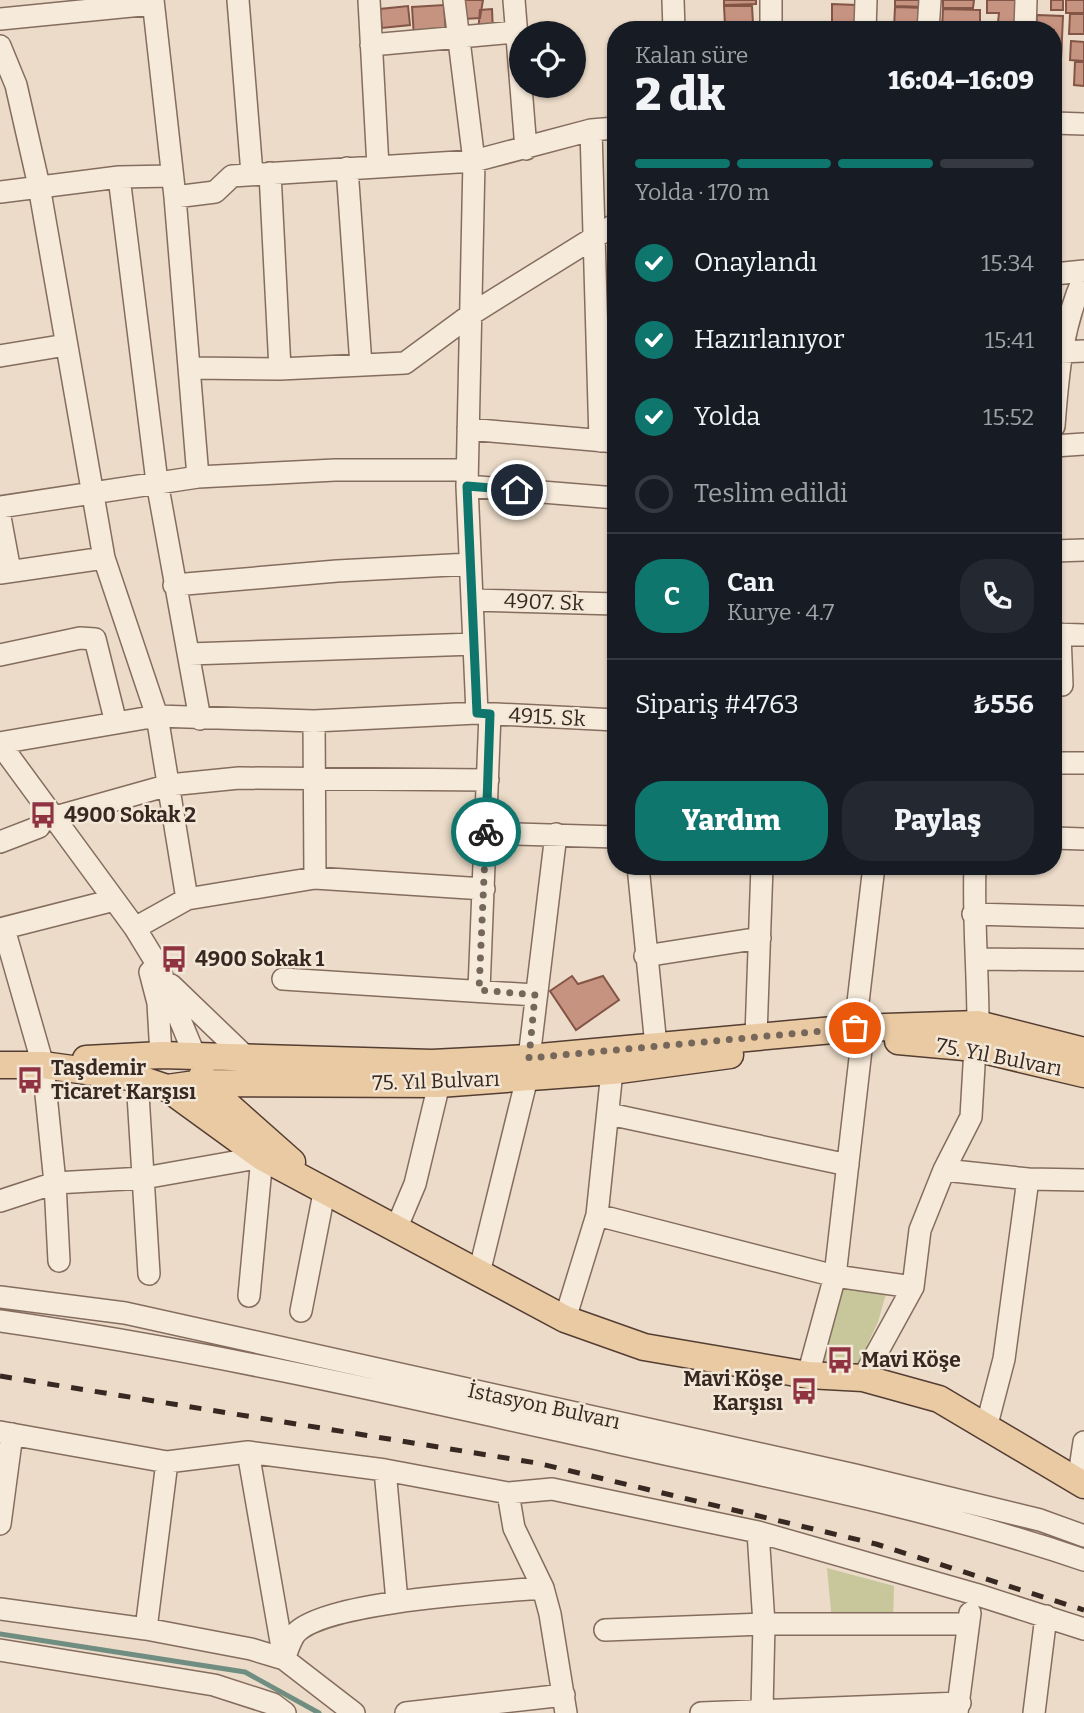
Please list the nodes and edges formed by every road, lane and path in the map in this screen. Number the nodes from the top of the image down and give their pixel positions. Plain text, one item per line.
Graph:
1 (238, 0) edge
2 (369, 0) edge
3 (454, 0) edge
4 (514, 0) edge
5 (673, 0) edge
6 (771, 0) edge
7 (866, 0) edge
8 (930, 0) edge
9 (1026, 0) edge
10 (153, 2) edge
11 (64, 7) edge
12 (0, 19) edge
13 (514, 21) edge
14 (674, 21) edge
15 (771, 21) edge
16 (865, 21) edge
17 (929, 21) edge
18 (1025, 21) edge
19 (509, 33) edge
20 (457, 38) junction
21 (371, 45) junction
22 (0, 47) edge
23 (8, 90) edge
24 (521, 98) edge
25 (1062, 123) edge
26 (1084, 124) edge
27 (607, 129) edge
28 (591, 130) junction
29 (526, 149) junction
30 (474, 161) junction
31 (378, 167) junction
32 (347, 168) junction
33 (261, 173) junction
34 (119, 177) junction
35 (39, 186) junction
36 (173, 187) junction
37 (0, 192) edge
38 (607, 229) edge
39 (596, 235) junction
40 (1084, 271) edge
41 (1062, 273) edge
42 (1084, 277) edge
43 (472, 313) junction
44 (1062, 343) edge
45 (66, 345) junction
46 (1084, 351) edge
47 (1062, 352) edge
48 (0, 356) edge
49 (361, 365) junction
50 (191, 368) junction
51 (280, 369) junction
52 (607, 424) edge
53 (468, 429) junction
54 (607, 441) edge
55 (1084, 444) edge
56 (1062, 445) edge
57 (198, 477) junction
58 (467, 478) junction
59 (157, 482) junction
60 (90, 494) junction
61 (607, 497) edge
62 (0, 507) edge
63 (0, 517) edge
64 (1084, 550) edge
65 (1062, 551) edge
66 (104, 558) junction
67 (470, 564) junction
68 (5, 572) edge
69 (174, 585) junction
70 (472, 600) junction
71 (607, 604) edge
72 (1062, 634) edge
73 (1084, 635) edge
74 (474, 644) junction
75 (189, 654) junction
76 (0, 655) edge
77 (484, 714) junction
78 (156, 716) junction
79 (200, 719) junction
80 (607, 720) edge
81 (314, 721) junction
82 (116, 723) junction
83 (0, 743) edge
84 (6, 763) edge
85 (1062, 763) edge
86 (1084, 763) edge
87 (313, 776) junction
88 (488, 780) junction
89 (169, 785) junction
90 (47, 822) junction
91 (486, 833) junction
92 (556, 834) junction
93 (607, 837) edge
94 (1062, 838) edge
95 (1084, 839) edge
96 (0, 842) edge
97 (639, 875) edge
98 (762, 875) edge
99 (873, 875) edge
100 (975, 875) edge
101 (315, 878) junction
102 (484, 889) junction
103 (114, 900) junction
104 (187, 900) junction
105 (973, 914) junction
106 (1084, 917) edge
107 (2, 929) edge
108 (139, 936) junction
109 (760, 938) junction
110 (645, 956) junction
111 (978, 959) junction
112 (1084, 960) edge
113 (164, 977) junction
114 (283, 979) dead end
115 (479, 990) junction
116 (535, 995) junction
117 (858, 1034) junction
118 (756, 1036) junction
119 (976, 1036) junction
120 (656, 1045) junction
121 (1084, 1051) edge
122 (161, 1055) junction
123 (195, 1056) junction
124 (248, 1059) junction
125 (0, 1065) edge
126 (43, 1065) junction
127 (528, 1068) junction
128 (612, 1071) junction
129 (1084, 1074) edge
130 (138, 1078) junction
131 (203, 1083) junction
132 (439, 1084) junction
133 (167, 1088) junction
134 (609, 1114) junction
135 (262, 1157) junction
136 (848, 1165) junction
137 (944, 1170) junction
138 (144, 1178) junction
139 (1028, 1179) junction
140 (1084, 1180) edge
141 (55, 1183) junction
142 (319, 1185) junction
143 (0, 1201) edge
144 (597, 1215) junction
145 (396, 1229) junction
146 (58, 1261) dead end
147 (479, 1273) junction
148 (149, 1274) dead end
149 (835, 1276) junction
150 (913, 1287) junction
151 (249, 1296) dead end
152 (0, 1297) edge
153 (301, 1311) dead end
154 (565, 1319) junction
155 (0, 1321) edge
156 (808, 1375) junction
157 (863, 1378) junction
158 (986, 1428) junction
159 (6, 1433) edge
160 (1084, 1442) edge
161 (248, 1452) junction
162 (167, 1462) junction
163 (385, 1470) junction
164 (1081, 1483) edge
165 (508, 1493) junction
166 (0, 1524) edge
167 (758, 1532) junction
168 (1084, 1536) edge
169 (1084, 1560) edge
170 (543, 1588) junction
171 (975, 1594) junction
172 (397, 1601) junction
173 (0, 1609) edge
174 (1046, 1616) junction
175 (764, 1624) junction
176 (966, 1624) junction
177 (146, 1629) junction
178 (1084, 1629) edge
179 (606, 1630) dead end
180 (0, 1650) edge
181 (284, 1659) junction
182 (565, 1704) edge
183 (958, 1708) edge
184 (762, 1709) junction
185 (285, 1713) edge
186 (354, 1713) edge
187 (407, 1713) edge
188 (701, 1713) edge
189 (1034, 1713) edge

1 - 33 street
2 - 21 street
3 - 20 street
4 - 13 street
5 - 14 street
6 - 15 street
7 - 16 street
8 - 17 street
9 - 18 street
10 - 11 street
10 - 36 street
11 - 12 street
19 - 20 street
20 - 21 street
20 - 30 street
21 - 31 street
22 - 23 street
23 - 35 street
24 - 29 street
25 - 26 street
27 - 28 street
28 - 29 street
28 - 39 street
29 - 30 street
30 - 31 street
30 - 43 street
31 - 32 street
32 - 33 street
32 - 49 street
33 - 36 street
33 - 51 street
34 - 35 street
34 - 36 street
34 - 59 street
35 - 37 street
35 - 45 street
36 - 50 street
38 - 39 street
39 - 43 street
39 - 52 street
40 - 41 street
42 - 44 street
43 - 49 street
43 - 53 street
45 - 48 street
45 - 60 street
46 - 47 street
49 - 51 street
50 - 51 street
50 - 57 street
53 - 54 street
53 - 58 street
55 - 56 street
57 - 58 street
57 - 59 street
58 - 61 street
58 - 67 street
59 - 60 street
59 - 69 street
60 - 62 street
60 - 66 street
63 - 68 street
64 - 65 street
66 - 68 street
66 - 78 street
67 - 69 street
67 - 70 street
69 - 75 street
70 - 71 street, 4907. Sk
70 - 74 street
72 - 73 street
74 - 75 street
74 - 77 street
75 - 79 street
76 - 82 street
77 - 80 street, 4915. Sk
77 - 81 street, 4915. Sk
77 - 88 street
78 - 79 street, 4915. Sk
78 - 82 street, 4915. Sk
78 - 89 street
79 - 81 street, 4915. Sk
81 - 87 street
82 - 83 street, 4915. Sk
83 - 84 street
84 - 90 street
85 - 86 street
87 - 88 street
87 - 89 street
87 - 101 street
88 - 91 street
89 - 90 street
89 - 104 street
90 - 96 street
90 - 103 street
91 - 92 street
91 - 102 street
92 - 93 street
92 - 116 street
94 - 95 street
97 - 110 street
98 - 109 street
99 - 117 street
100 - 105 street
101 - 102 street
101 - 104 street
102 - 115 street
103 - 107 street
103 - 108 street
104 - 108 street
105 - 106 street
105 - 111 street
107 - 126 street
108 - 113 street
108 - 122 street
109 - 110 street
109 - 118 street
110 - 120 street
111 - 112 street
111 - 119 street
113 - 123 street
113 - 124 street
114 - 115 street
115 - 116 street
116 - 127 street
117 - 118 main road, 75. Yıl Bulvarı
117 - 119 main road, 75. Yıl Bulvarı
117 - 128 main road, 75. Yıl Bulvarı
117 - 136 street
118 - 120 main road, 75. Yıl Bulvarı
119 - 121 main road, 75. Yıl Bulvarı
119 - 129 main road, 75. Yıl Bulvarı
119 - 137 street
120 - 127 main road, 75. Yıl Bulvarı
122 - 123 main road
122 - 126 main road
122 - 133 main road
123 - 124 main road
123 - 131 main road
124 - 127 main road
125 - 126 main road
126 - 130 main road
126 - 141 street
127 - 128 main road, 75. Yıl Bulvarı
127 - 132 main road, 75. Yıl Bulvarı
127 - 147 street
128 - 134 street
130 - 133 main road
130 - 138 street
131 - 132 main road, 75. Yıl Bulvarı
131 - 133 main road, 75. Yıl Bulvarı
131 - 142 main road
132 - 145 street
133 - 135 main road
134 - 136 street
134 - 144 street
135 - 138 street
135 - 142 main road
135 - 151 street
136 - 149 street
137 - 139 street
137 - 150 street
138 - 141 street
138 - 148 street
139 - 140 street
139 - 158 street
141 - 143 street
141 - 146 street
142 - 145 main road
142 - 153 street
144 - 149 street
144 - 154 street
145 - 147 main road
147 - 154 main road
149 - 150 street
149 - 156 street
150 - 157 street
152 - 168 street, İstasyon Bulvarı
154 - 156 main road
155 - 169 street, İstasyon Bulvarı
156 - 157 main road
157 - 158 main road
158 - 164 main road
159 - 162 street
159 - 166 street
160 - 164 street
161 - 162 street
161 - 163 street
161 - 181 street
162 - 177 street
163 - 165 street
163 - 172 street
165 - 167 street
165 - 170 street
167 - 171 street
167 - 175 street
170 - 172 street
170 - 182 street
171 - 174 street
171 - 176 street
172 - 181 street
173 - 177 street
174 - 178 street
174 - 189 street
175 - 176 street
175 - 179 street
175 - 184 street
176 - 183 street
177 - 181 street
180 - 185 street
181 - 186 street
182 - 187 street
183 - 184 street
184 - 188 street

